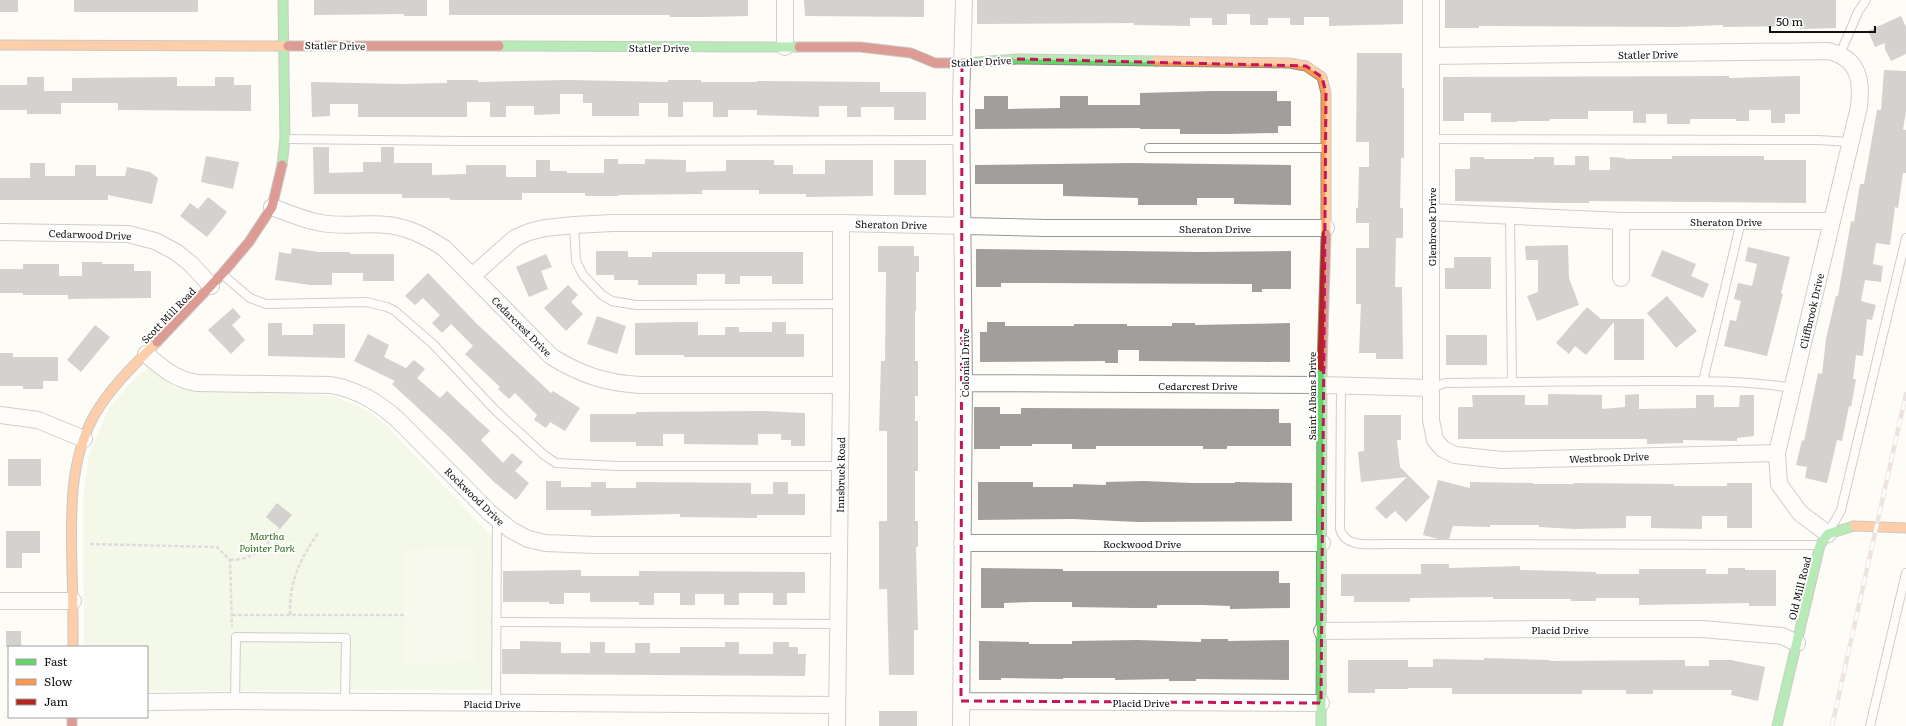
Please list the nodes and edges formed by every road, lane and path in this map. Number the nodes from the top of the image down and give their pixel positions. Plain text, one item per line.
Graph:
1 (283, 0) edge
2 (785, 0) edge
3 (964, 0) edge
4 (1431, 0) edge
5 (1866, 0) edge
6 (0, 45) edge
7 (284, 45) junction
8 (785, 47) junction
9 (1840, 54) junction
10 (1431, 56) junction
11 (962, 63) junction
12 (1314, 71) joint
13 (285, 138) junction
14 (962, 140) junction
15 (1431, 140) junction
16 (1850, 142) junction
17 (1149, 148) dead end
18 (1326, 148) junction
19 (272, 207) junction
20 (1431, 212) junction
21 (1510, 216) junction
22 (1621, 221) junction
23 (1741, 221) junction
24 (1832, 221) junction
25 (841, 223) junction
26 (574, 225) junction
27 (962, 226) junction
28 (1326, 228) junction
29 (0, 232) edge
30 (1906, 238) edge
31 (472, 276) junction
32 (1621, 278) dead end
33 (216, 280) junction
34 (841, 304) junction
35 (146, 354) junction
36 (1703, 381) junction
37 (1512, 382) junction
38 (964, 383) junction
39 (841, 386) junction
40 (1322, 386) junction
41 (1341, 386) junction
42 (1431, 388) junction
43 (1792, 388) junction
44 (0, 415) edge
45 (84, 439) junction
46 (1443, 449) joint
47 (1777, 453) junction
48 (840, 466) junction
49 (497, 519) junction
50 (1906, 528) edge
51 (279, 529) dead end
52 (319, 532) dead end
53 (1824, 540) junction
54 (962, 543) junction
55 (1322, 543) junction
56 (88, 544) dead end
57 (838, 545) junction
58 (230, 560) junction
59 (1906, 573) edge
60 (0, 601) edge
61 (73, 601) junction
62 (232, 614) junction
63 (290, 615) junction
64 (404, 616) dead end
65 (496, 622) junction
66 (838, 624) junction
67 (1322, 632) junction
68 (236, 637) junction
69 (1797, 643) junction
70 (73, 646) edge
71 (235, 701) junction
72 (960, 701) junction
73 (148, 702) edge
74 (345, 702) junction
75 (496, 703) junction
76 (1321, 703) junction
77 (837, 705) junction
78 (837, 726) edge
79 (961, 726) edge
80 (1321, 726) edge
81 (1777, 726) edge
82 (1870, 726) edge

1 - 7 street, Scott Mill Road
2 - 8 street
3 - 11 street, Colonial Drive
4 - 10 street, Glenbrook Drive
5 - 9 lane
6 - 7 street, Statler Drive
7 - 8 street, Statler Drive
7 - 13 street, Scott Mill Road
8 - 11 street, Statler Drive
9 - 10 street, Statler Drive
9 - 16 street, Cliffbrook Drive
10 - 15 street, Glenbrook Drive
11 - 12 street, Statler Drive
11 - 14 street, Colonial Drive
12 - 18 street, Saint Albans Drive
13 - 14 lane
13 - 19 street, Scott Mill Road
14 - 27 street, Colonial Drive
15 - 16 lane
15 - 20 street, Glenbrook Drive
16 - 24 street, Cliffbrook Drive
17 - 18 lane
18 - 28 street, Saint Albans Drive
19 - 31 street, Cedarcrest Drive
19 - 33 street, Scott Mill Road
20 - 21 street, Sheraton Drive
20 - 42 street, Glenbrook Drive
21 - 22 street, Sheraton Drive
21 - 37 lane
22 - 23 street, Sheraton Drive
22 - 32 street
23 - 24 street, Sheraton Drive
23 - 36 lane
24 - 43 street, Cliffbrook Drive
25 - 26 street, Sheraton Drive
25 - 27 street, Sheraton Drive
25 - 34 street, Innsbruck Road
26 - 31 street, Sheraton Drive
26 - 34 lane
27 - 28 street, Sheraton Drive
27 - 38 street, Colonial Drive
28 - 40 street, Saint Albans Drive
29 - 33 street, Cedarwood Drive
30 - 53 lane
31 - 39 street, Cedarcrest Drive
33 - 35 street, Scott Mill Road
33 - 48 lane
34 - 39 street, Innsbruck Road
35 - 45 street, Scott Mill Road
35 - 49 street, Rockwood Drive
36 - 37 lane
36 - 43 lane
37 - 42 lane
38 - 40 street, Cedarcrest Drive
38 - 54 street, Colonial Drive
39 - 48 street, Innsbruck Road
40 - 41 street, Cedarcrest Drive
40 - 55 street, Saint Albans Drive
41 - 42 street, Cedarcrest Drive
41 - 53 lane
42 - 46 street, Glenbrook Drive
43 - 47 street, Cliffbrook Drive
44 - 45 street
45 - 61 street, Scott Mill Road
46 - 47 street, Westbrook Drive
47 - 53 street, Cliffbrook Drive
48 - 57 street, Innsbruck Road
49 - 57 street, Rockwood Drive
49 - 65 lane
50 - 53 street
51 - 58 path
52 - 63 path
53 - 69 street, Old Mill Road
54 - 55 street, Rockwood Drive
54 - 72 street, Colonial Drive
55 - 67 street, Saint Albans Drive
56 - 58 path
57 - 66 street, Innsbruck Road
58 - 62 path
59 - 82 lane
60 - 61 street
61 - 70 street, Scott Mill Road
62 - 63 path
62 - 68 path
63 - 64 path
65 - 66 lane
65 - 75 lane
66 - 77 street, Innsbruck Road
67 - 69 street, Placid Drive
67 - 76 street, Saint Albans Drive
68 - 71 lane
68 - 74 lane
69 - 81 street, Old Mill Road
71 - 73 street, Placid Drive
71 - 74 street, Placid Drive
72 - 76 street, Placid Drive
72 - 79 street, Colonial Drive
74 - 75 street, Placid Drive
75 - 77 street, Placid Drive
76 - 80 street, Saint Albans Drive
77 - 78 street, Innsbruck Road

